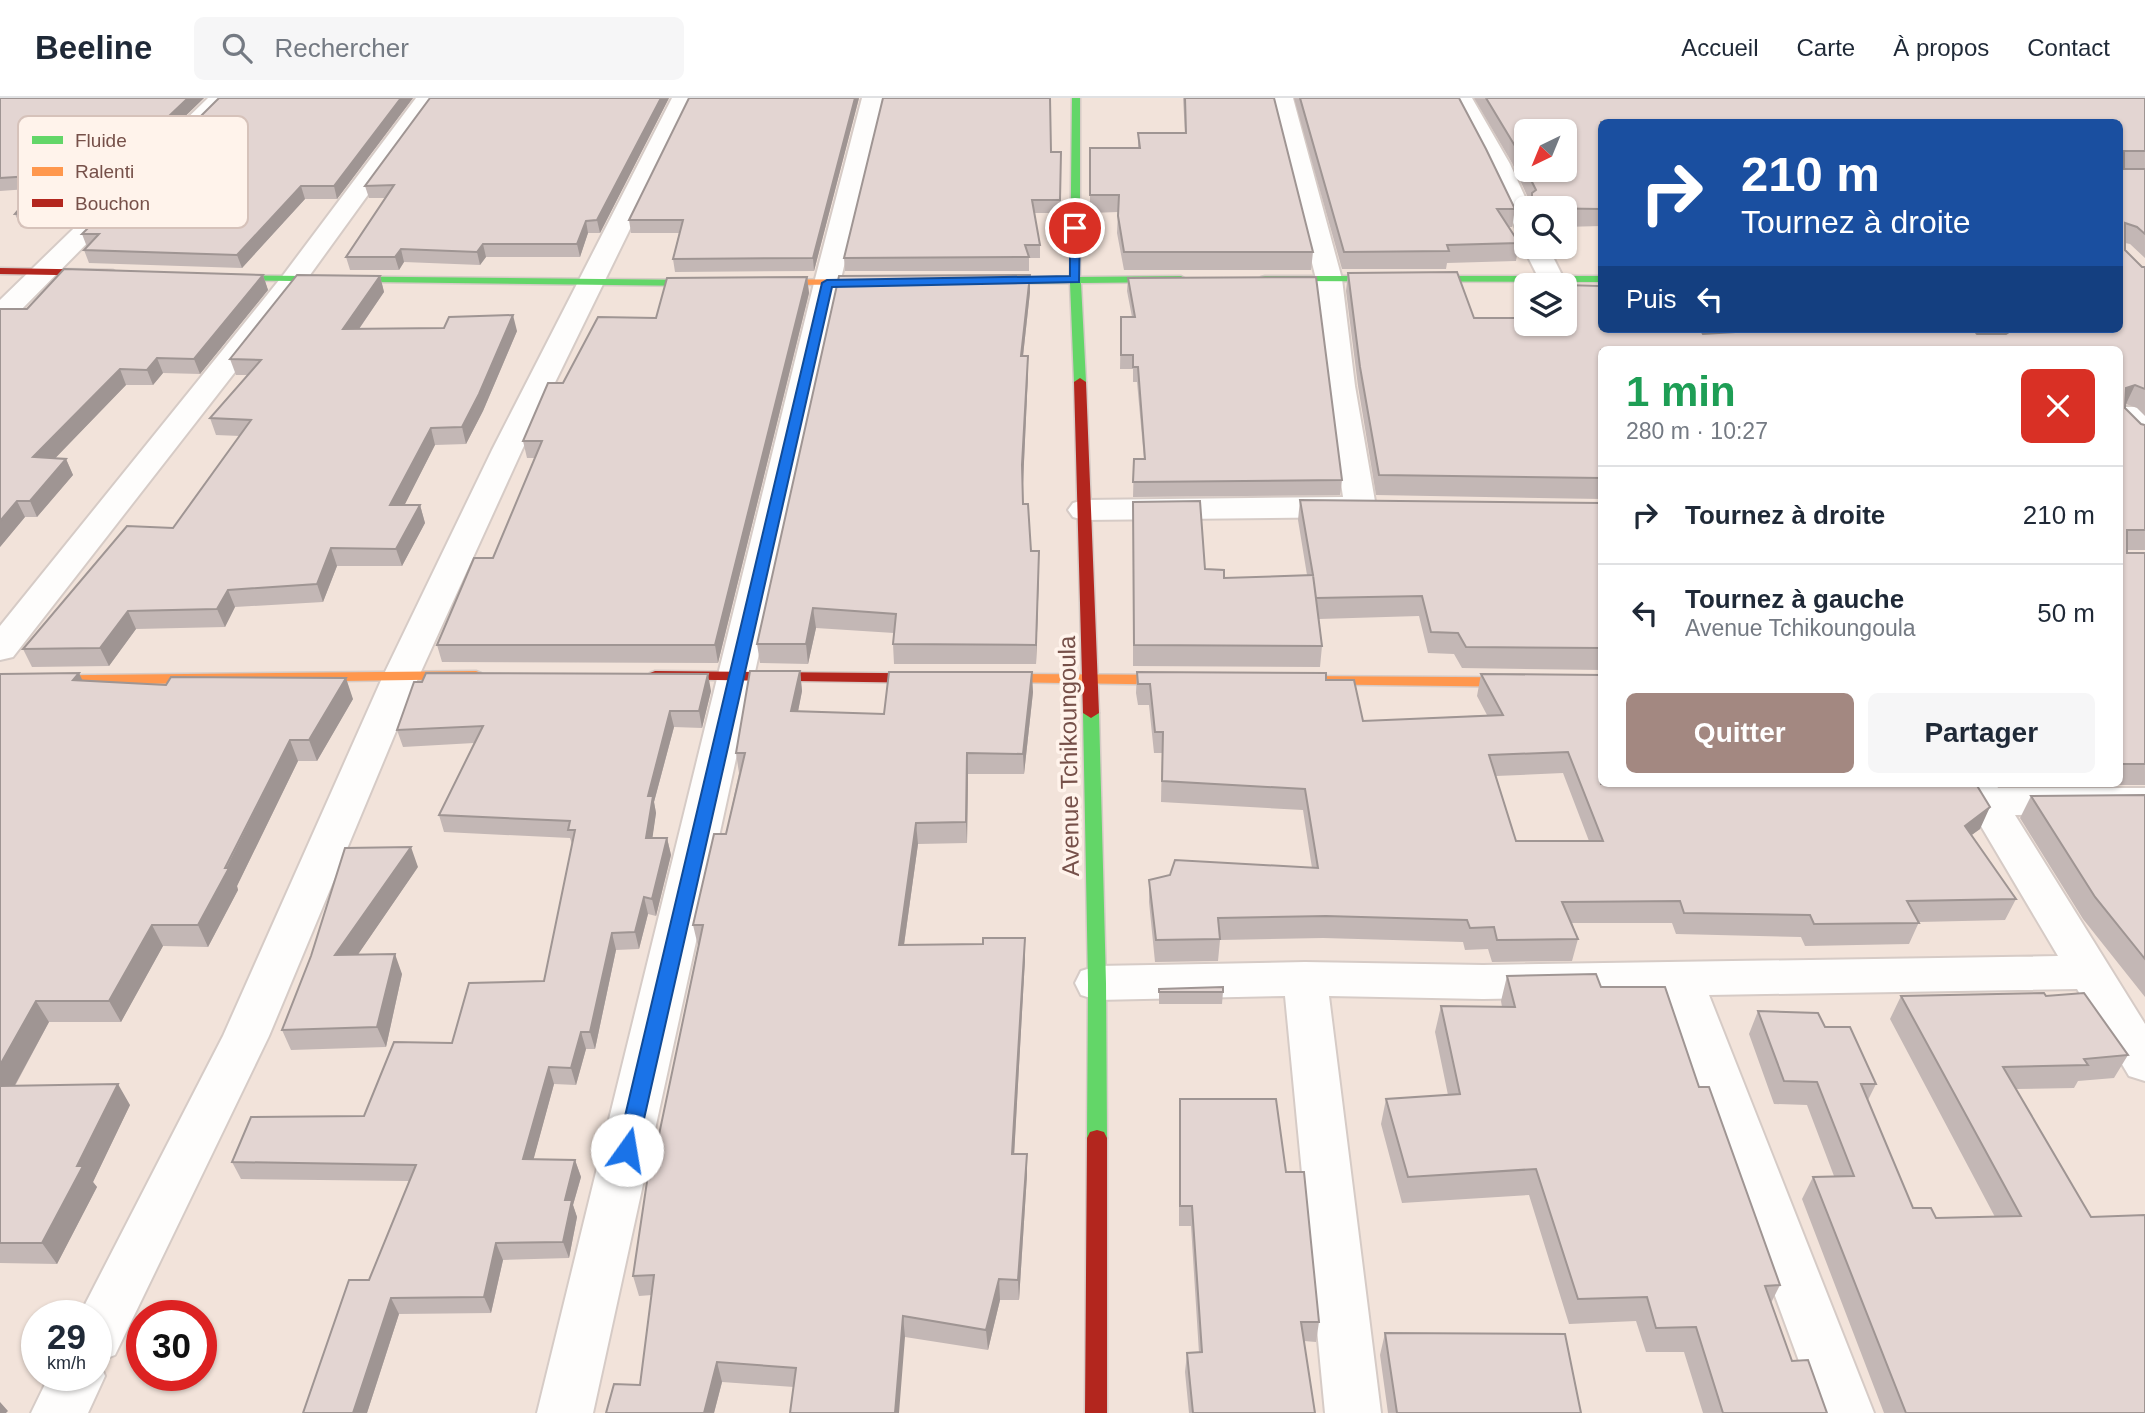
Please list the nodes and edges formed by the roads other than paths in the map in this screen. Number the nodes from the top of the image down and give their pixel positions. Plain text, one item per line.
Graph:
1 (220, 98) edge
2 (427, 98) edge
3 (683, 98) edge
4 (873, 98) edge
5 (1076, 98) edge
6 (1282, 98) edge
7 (1461, 98) edge
8 (202, 116) edge
9 (1514, 199) edge
10 (89, 228) edge
11 (0, 271) edge
12 (46, 271) junction
13 (128, 274) edge
14 (197, 276) edge
15 (1195, 279) edge
16 (1249, 279) edge
17 (1329, 279) junction
18 (1514, 279) edge
19 (1577, 279) edge
20 (1598, 279) edge
21 (293, 280) junction
22 (1075, 280) junction
23 (965, 281) edge
24 (910, 282) edge
25 (592, 283) junction
26 (827, 283) junction
27 (0, 315) edge
28 (1084, 510) junction
29 (0, 649) edge
30 (401, 676) junction
31 (495, 676) edge
32 (644, 676) edge
33 (738, 676) junction
34 (1090, 679) junction
35 (1200, 680) edge
36 (0, 681) edge
37 (1282, 681) edge
38 (1598, 683) edge
39 (1982, 793) edge
40 (2145, 802) edge
41 (2092, 972) junction
42 (1305, 979) junction
43 (1681, 980) junction
44 (1097, 983) junction
45 (2145, 1063) edge
46 (112, 1306) edge
47 (70, 1391) edge
48 (59, 1413) edge
49 (565, 1413) edge
50 (1096, 1413) edge
51 (1353, 1413) edge
52 (1846, 1413) edge

1 - 8 street
2 - 21 street
3 - 25 street
4 - 26 street
5 - 22 street, Avenue Tchikoungoula
6 - 17 street
7 - 9 street
10 - 12 street
11 - 12 street
12 - 13 street
12 - 27 street
14 - 21 street
15 - 22 street
16 - 17 street
17 - 18 street
17 - 28 street
19 - 20 street
21 - 25 street
21 - 29 street
22 - 23 street
22 - 28 street, Avenue Tchikoungoula
24 - 26 street
25 - 26 street
25 - 30 street
26 - 33 street
28 - 34 street, Avenue Tchikoungoula
30 - 31 street
30 - 36 street
30 - 46 street
32 - 33 street
33 - 34 street
33 - 49 street
34 - 35 street
34 - 44 street, Avenue Tchikoungoula
37 - 38 street
39 - 40 street
39 - 41 street
41 - 43 street
41 - 45 street
42 - 43 street
42 - 44 street
42 - 51 street
43 - 52 street
44 - 50 street, Avenue Tchikoungoula
47 - 48 street

